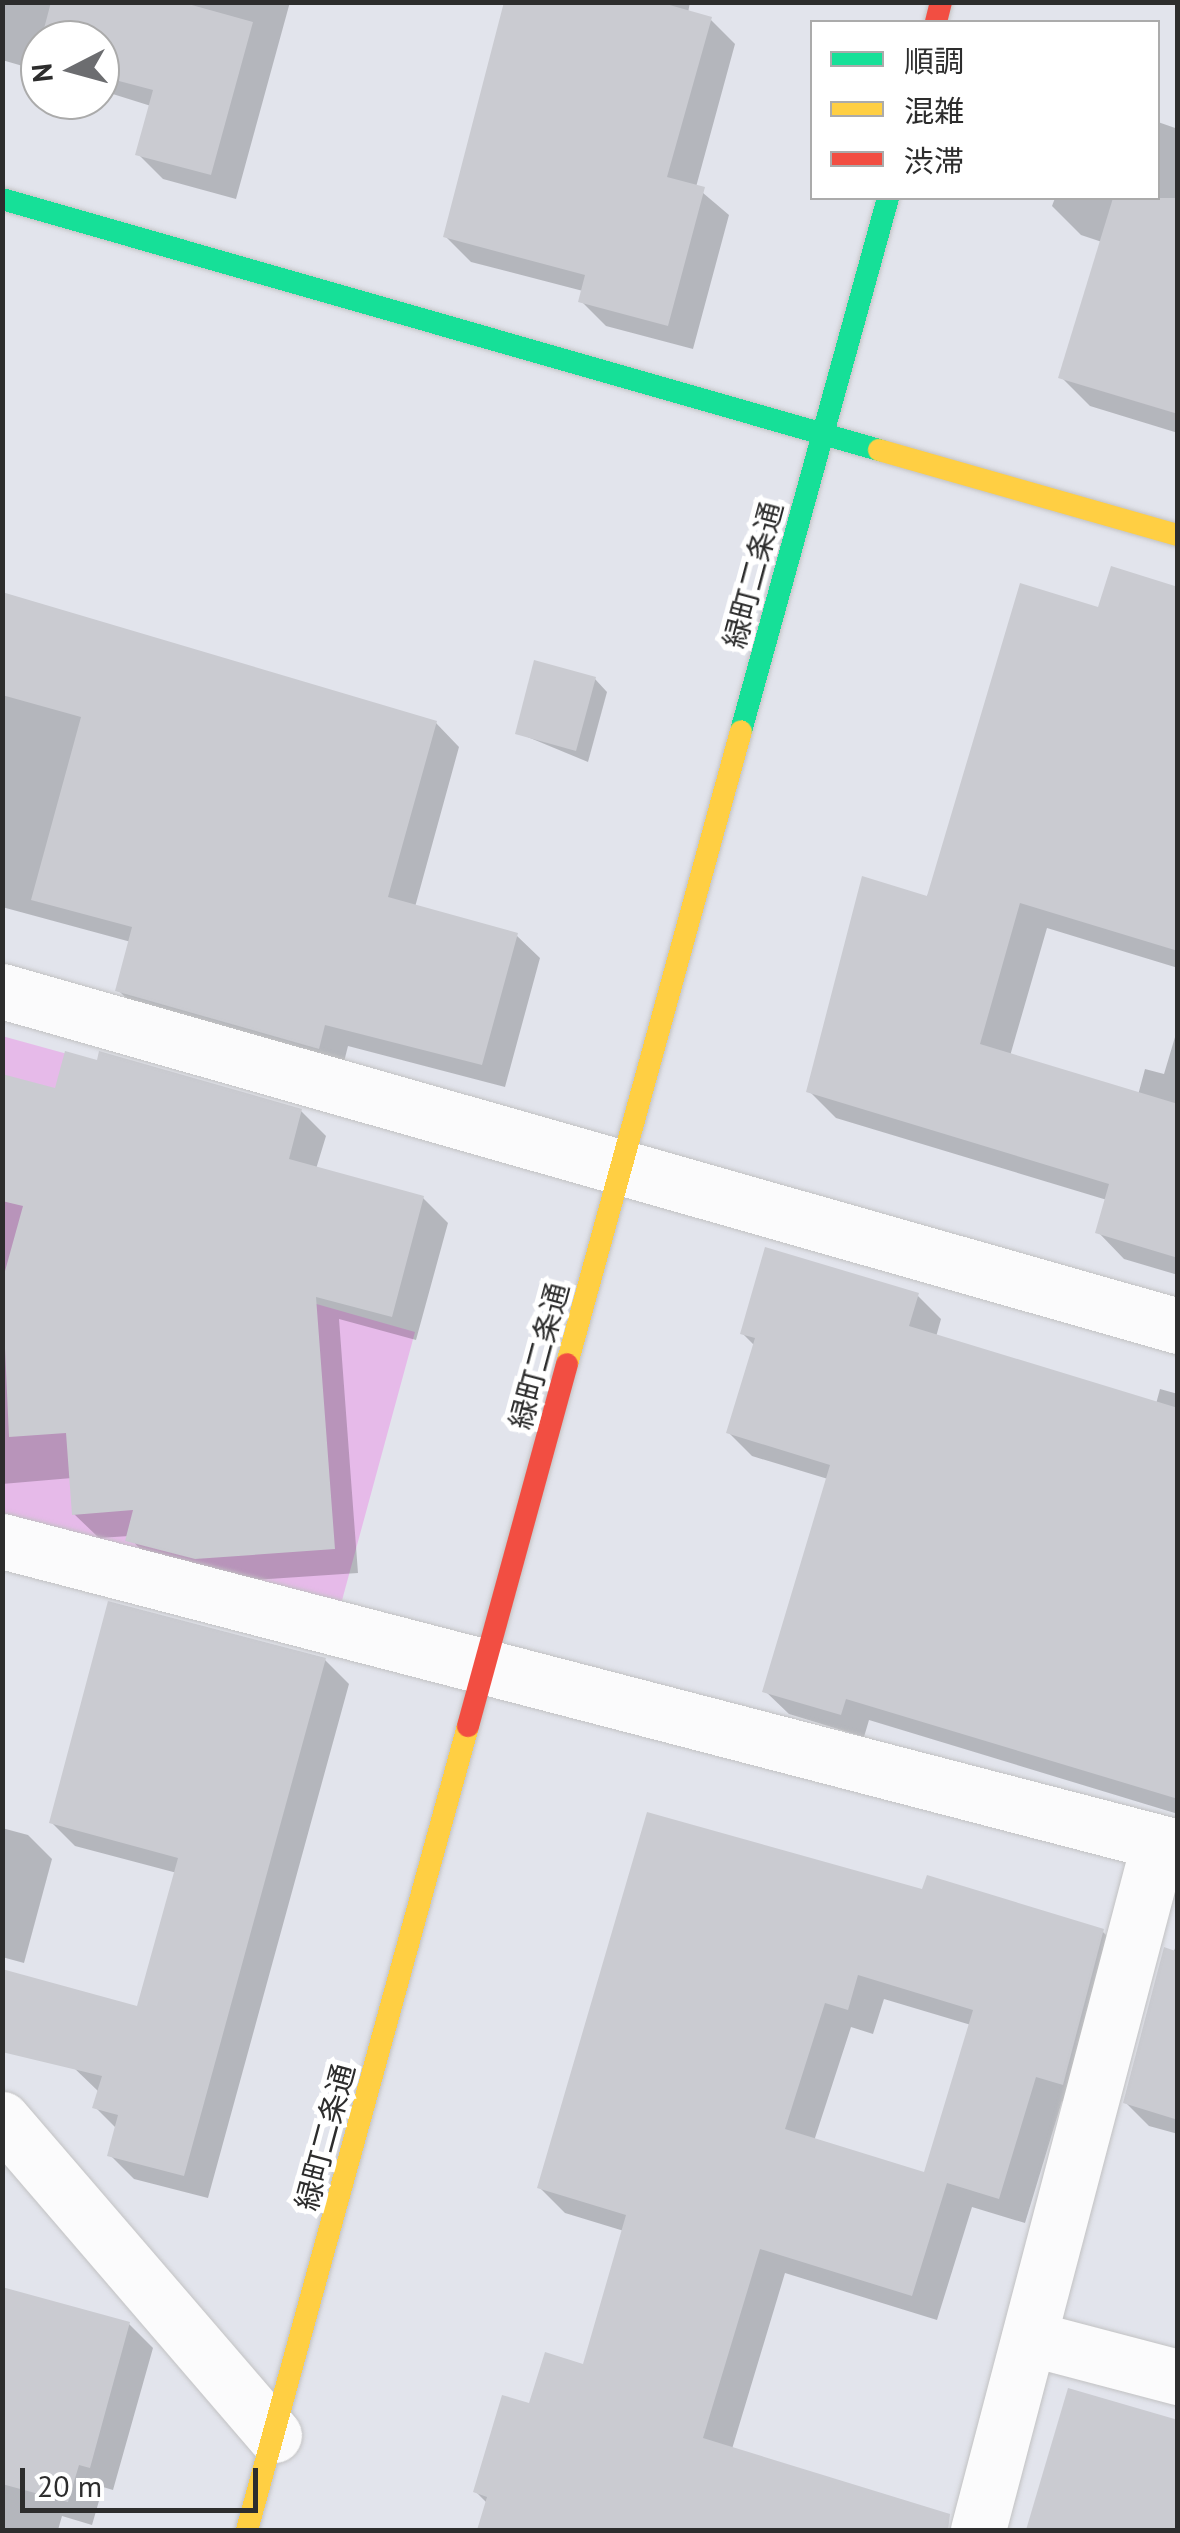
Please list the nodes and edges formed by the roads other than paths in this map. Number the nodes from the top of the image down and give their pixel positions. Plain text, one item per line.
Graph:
1 (2, 199) edge
2 (887, 200) edge
3 (823, 433) junction
4 (1178, 535) edge
5 (2, 991) edge
6 (621, 1168) junction
7 (1178, 1326) edge
8 (2, 1541) edge
9 (487, 1664) junction
10 (1168, 1844) edge
11 (2, 2119) edge
12 (1028, 2338) junction
13 (1178, 2377) edge
14 (274, 2435) junction
15 (247, 2530) edge
16 (978, 2530) edge

1 - 3 street
2 - 3 street, 緑町二条通
3 - 4 street
3 - 6 street, 緑町二条通
5 - 6 street
6 - 7 street
6 - 9 street, 緑町二条通
8 - 9 street
9 - 10 street
9 - 14 street, 緑町二条通
10 - 12 street
11 - 14 street
12 - 13 street
12 - 16 street
14 - 15 street, 緑町二条通

